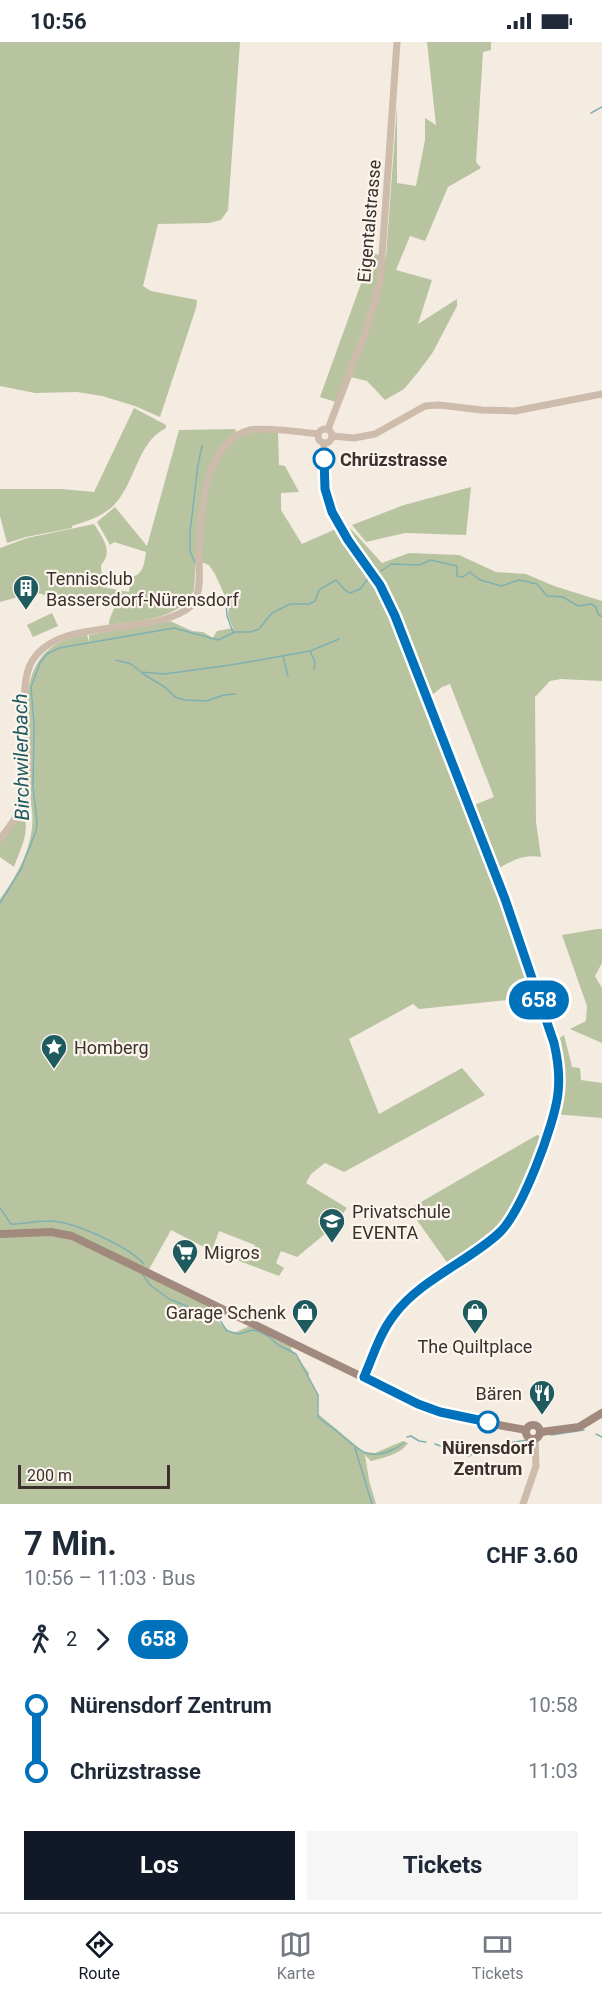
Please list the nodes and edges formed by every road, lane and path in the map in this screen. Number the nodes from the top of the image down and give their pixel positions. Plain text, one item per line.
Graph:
1 (397, 42) edge
2 (602, 394) edge
3 (327, 429) junction
4 (318, 434) junction
5 (332, 436) junction
6 (324, 443) junction
7 (0, 839) edge
8 (0, 1234) edge
9 (364, 1377) junction
10 (602, 1413) edge
11 (538, 1436) junction
12 (523, 1504) edge

1 - 3 street, Eigentalstrasse
2 - 5 street
3 - 4 street
3 - 5 street
4 - 6 street
4 - 7 street
5 - 6 street
6 - 9 street
8 - 9 main road
9 - 11 main road
10 - 11 main road
11 - 12 street

